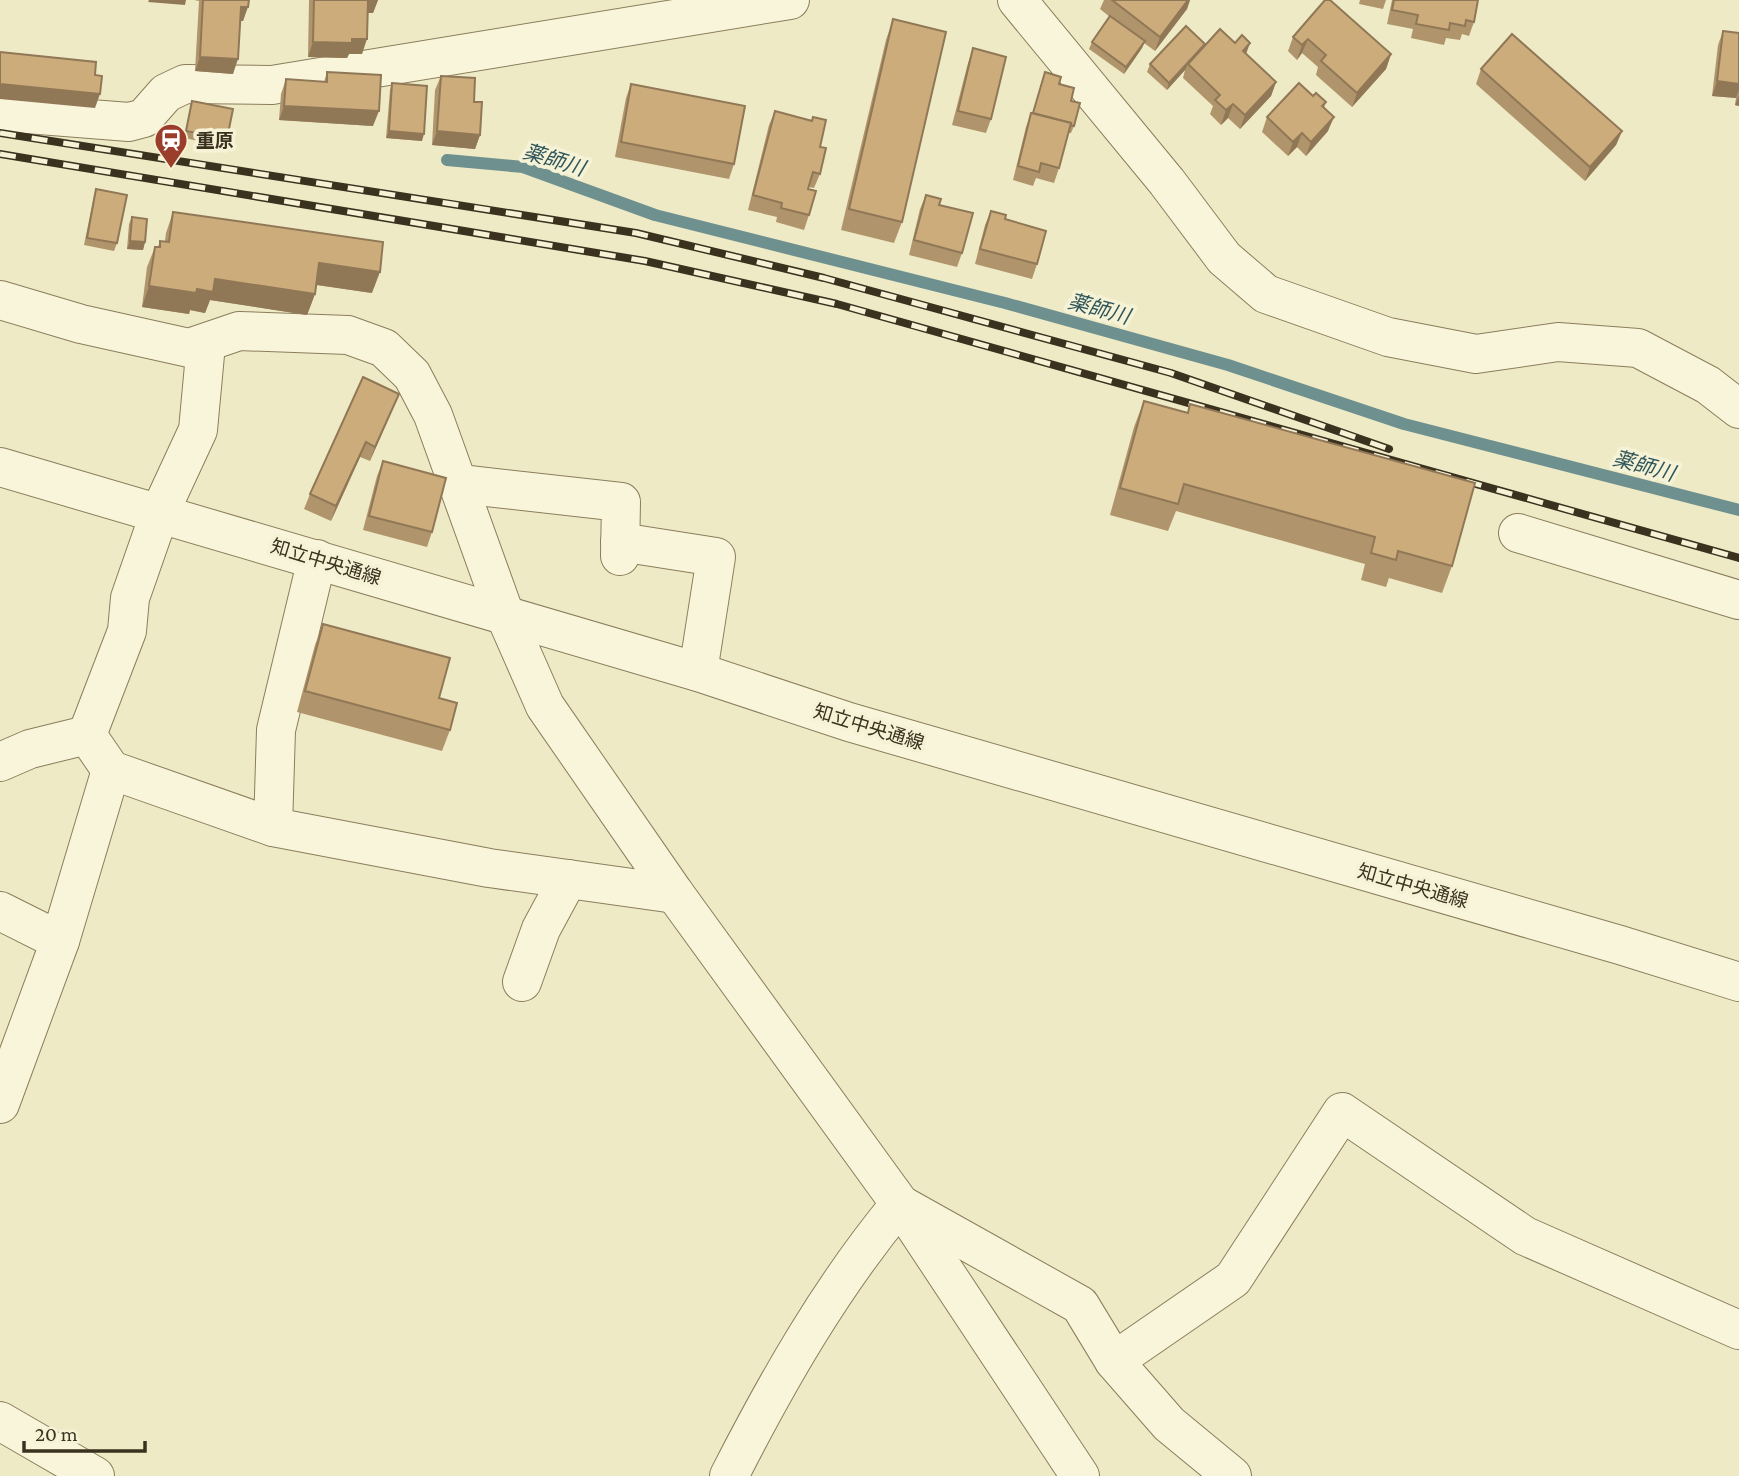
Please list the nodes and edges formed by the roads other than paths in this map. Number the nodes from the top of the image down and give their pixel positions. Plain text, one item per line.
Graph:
1 (790, 0) edge
2 (1017, 0) edge
3 (0, 112) edge
4 (0, 300) edge
5 (206, 344) junction
6 (1739, 409) edge
7 (0, 467) edge
8 (460, 484) junction
9 (160, 512) junction
10 (1518, 533) dead end
11 (317, 559) junction
12 (1739, 600) edge
13 (505, 615) junction
14 (698, 672) junction
15 (87, 735) junction
16 (0, 762) edge
17 (111, 770) junction
18 (273, 827) junction
19 (568, 879) junction
20 (674, 894) junction
21 (0, 911) edge
22 (61, 941) junction
23 (522, 982) dead end
24 (1739, 982) edge
25 (0, 1104) edge
26 (900, 1204) junction
27 (1739, 1330) edge
28 (1114, 1362) junction
29 (0, 1421) edge
30 (95, 1476) edge
31 (729, 1476) edge
32 (1080, 1476) edge
33 (1232, 1476) edge

1 - 3 street
2 - 6 street
4 - 5 street
5 - 8 street
5 - 9 street
7 - 9 street, 知立中央通線
8 - 13 street
8 - 14 street
9 - 11 street, 知立中央通線
9 - 15 street
10 - 12 street
11 - 13 street, 知立中央通線
11 - 18 street
13 - 14 street, 知立中央通線
13 - 20 street
14 - 24 street, 知立中央通線
15 - 16 street
15 - 17 street
17 - 18 street
17 - 22 street
18 - 19 street
19 - 20 street
19 - 23 street
20 - 26 street
21 - 22 street
22 - 25 street
26 - 28 street
26 - 31 street
26 - 32 street
27 - 28 street
28 - 33 street
29 - 30 street

